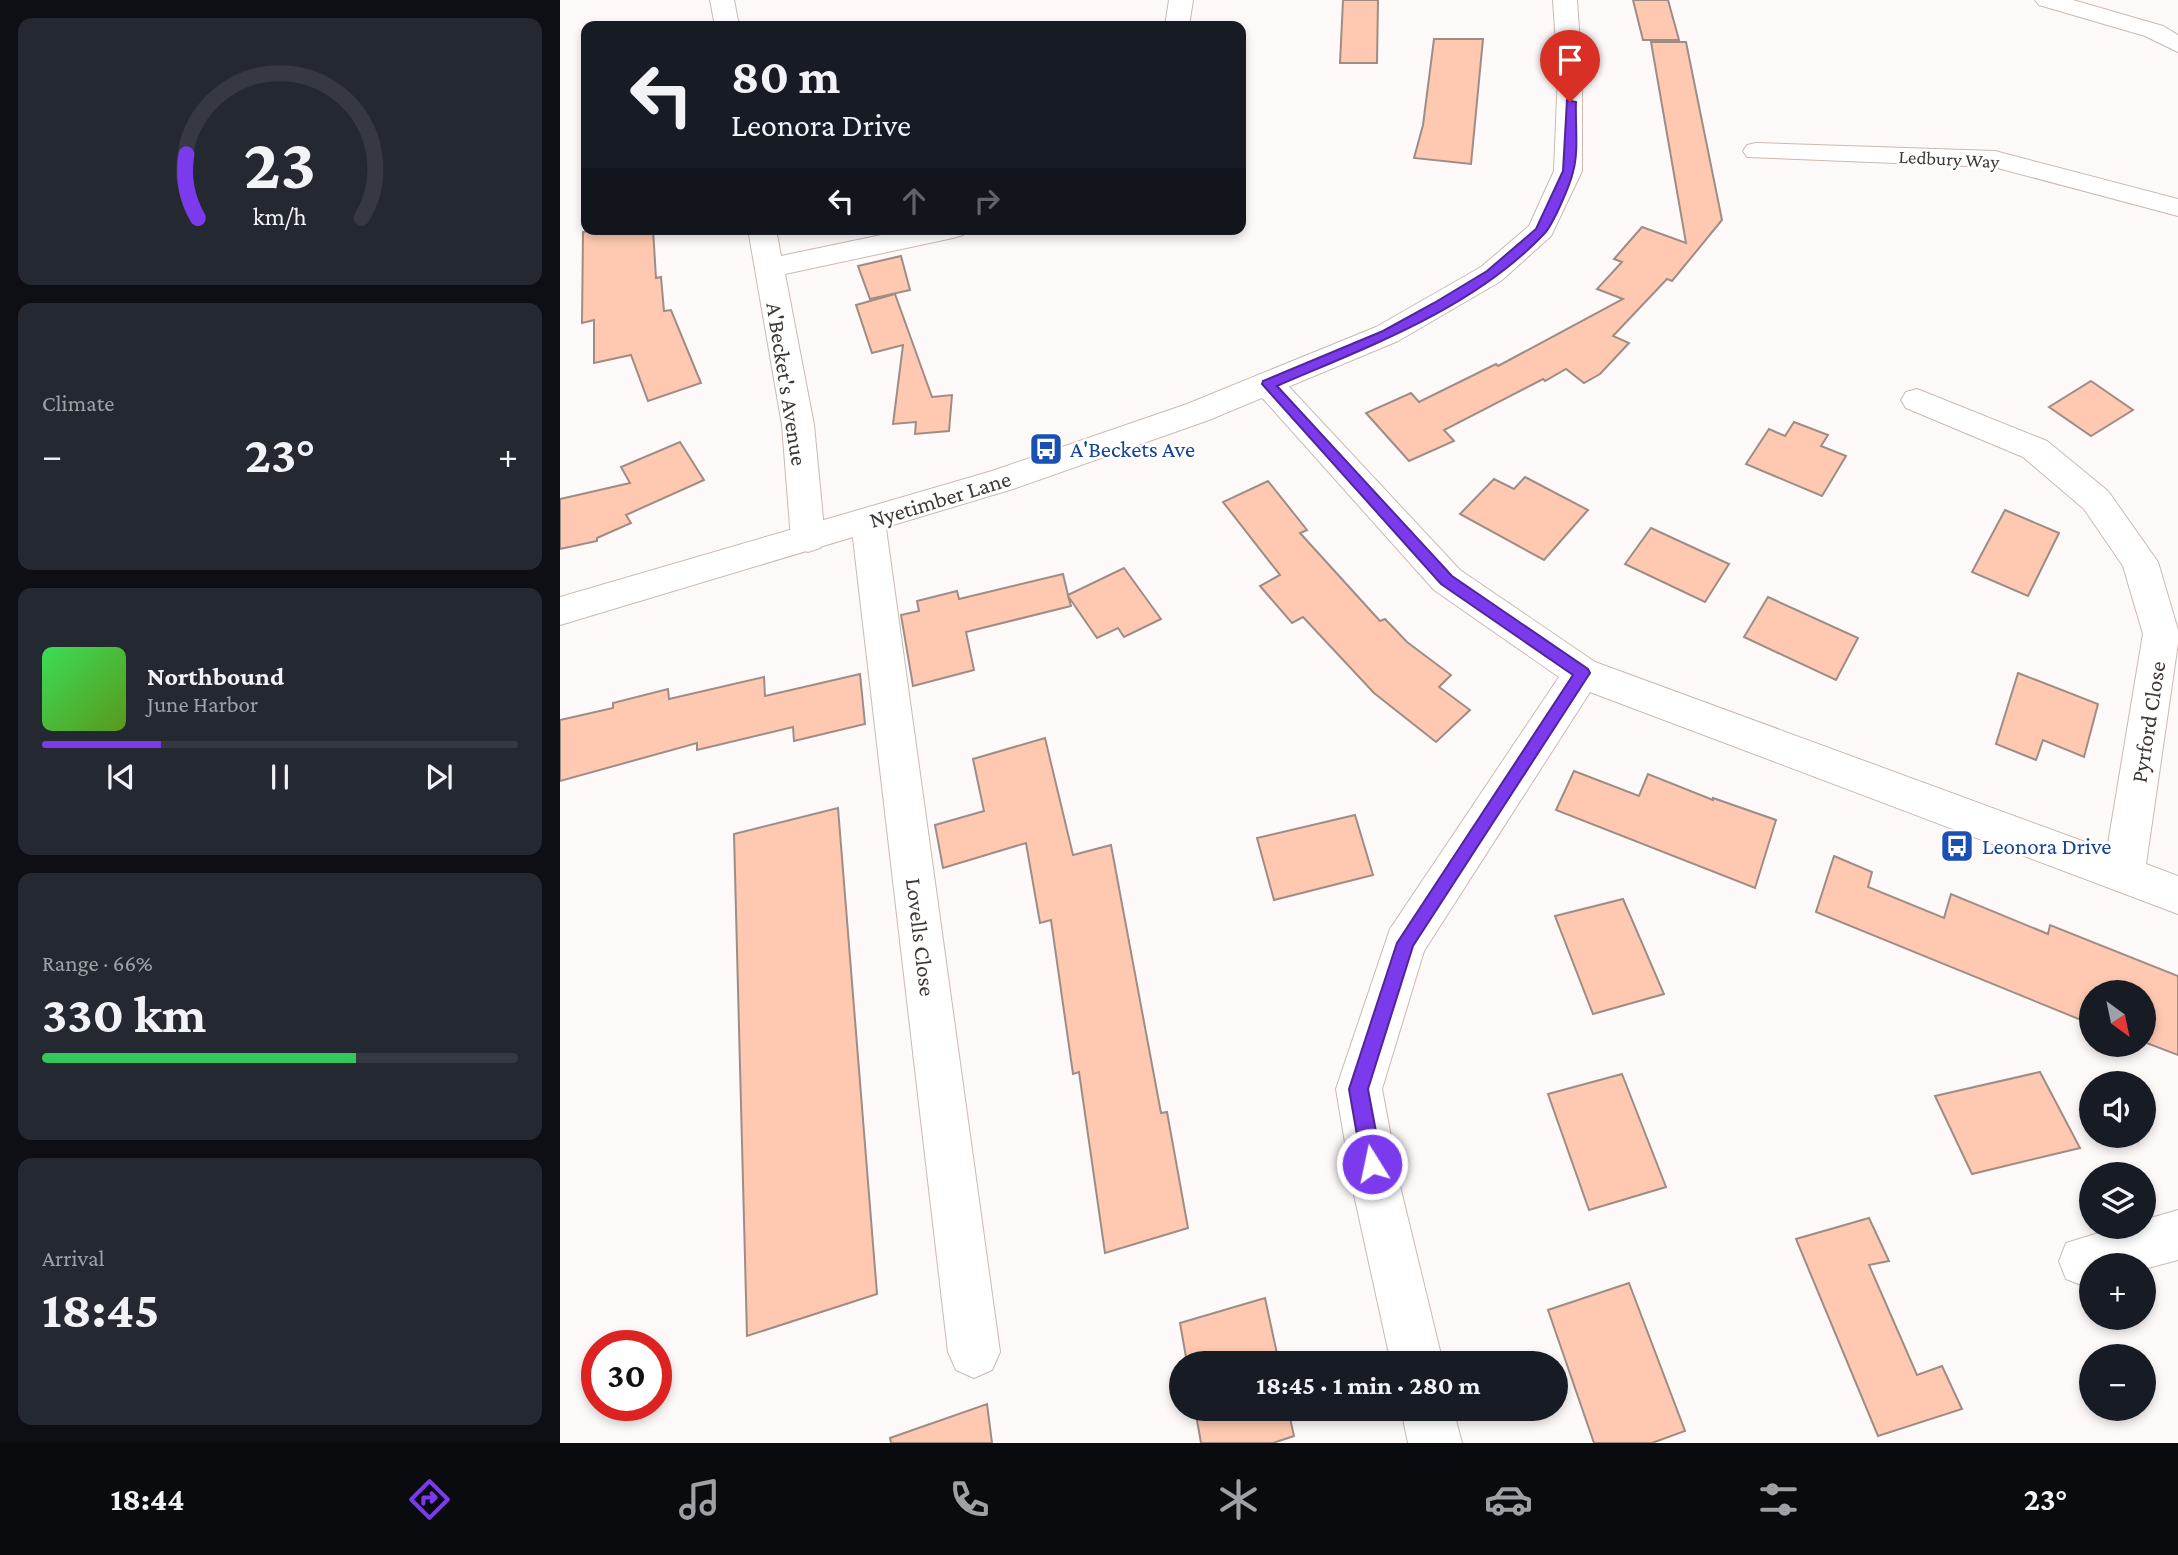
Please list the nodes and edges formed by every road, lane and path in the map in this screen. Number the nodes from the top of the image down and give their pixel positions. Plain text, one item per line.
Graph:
1 (722, 0) edge
2 (1181, 0) edge
3 (1565, 0) edge
4 (2047, 0) edge
5 (726, 21) edge
6 (1178, 21) edge
7 (2178, 45) edge
8 (1756, 151) dead end
9 (2178, 208) edge
10 (763, 235) edge
11 (925, 235) edge
12 (768, 268) junction
13 (1268, 384) junction
14 (1917, 400) dead end
15 (868, 521) junction
16 (808, 539) junction
17 (560, 611) edge
18 (1582, 673) junction
19 (2124, 874) junction
20 (2178, 895) edge
21 (2178, 1235) edge
22 (2113, 1253) edge
23 (1414, 1351) edge
24 (974, 1352) dead end
25 (1430, 1421) edge
26 (1435, 1443) edge

1 - 5 street
2 - 6 street
3 - 13 street, Nyetimber Lane
4 - 7 street
8 - 9 street, Ledbury Way
10 - 12 street, A'Becket's Avenue
11 - 12 street
12 - 16 street, A'Becket's Avenue
13 - 15 street, Nyetimber Lane
13 - 18 street
14 - 19 street, Pyrford Close
15 - 16 street, Nyetimber Lane
15 - 24 street, Lovells Close
16 - 17 street, Nyetimber Lane
18 - 19 street
18 - 23 street
19 - 20 street
21 - 22 street
25 - 26 street

